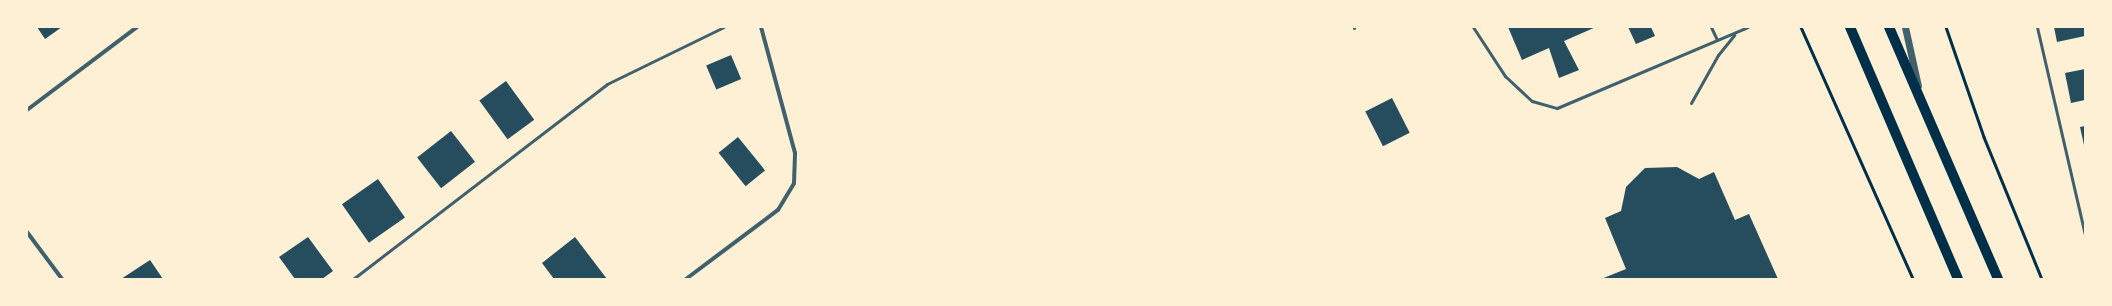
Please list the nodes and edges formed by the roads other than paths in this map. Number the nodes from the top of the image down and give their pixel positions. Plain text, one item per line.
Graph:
1 (137, 27) edge
2 (724, 27) edge
3 (762, 27) edge
4 (1473, 27) edge
5 (1711, 27) edge
6 (1748, 27) edge
7 (1850, 27) edge
8 (1889, 27) edge
9 (1905, 27) edge
10 (2036, 27) edge
11 (1735, 33) junction
12 (1717, 40) junction
13 (1921, 100) junction
14 (1691, 103) dead end
15 (27, 110) edge
16 (27, 232) edge
17 (2085, 235) edge
18 (62, 279) edge
19 (353, 279) edge
20 (686, 279) edge
21 (1958, 279) edge
22 (1998, 279) edge

1 - 15 street
2 - 19 lane
3 - 20 street
4 - 12 lane
5 - 12 lane
6 - 11 lane
7 - 21 main road
8 - 13 main road
9 - 13 street
10 - 17 lane
11 - 12 lane
11 - 14 lane
13 - 22 main road
16 - 18 street

